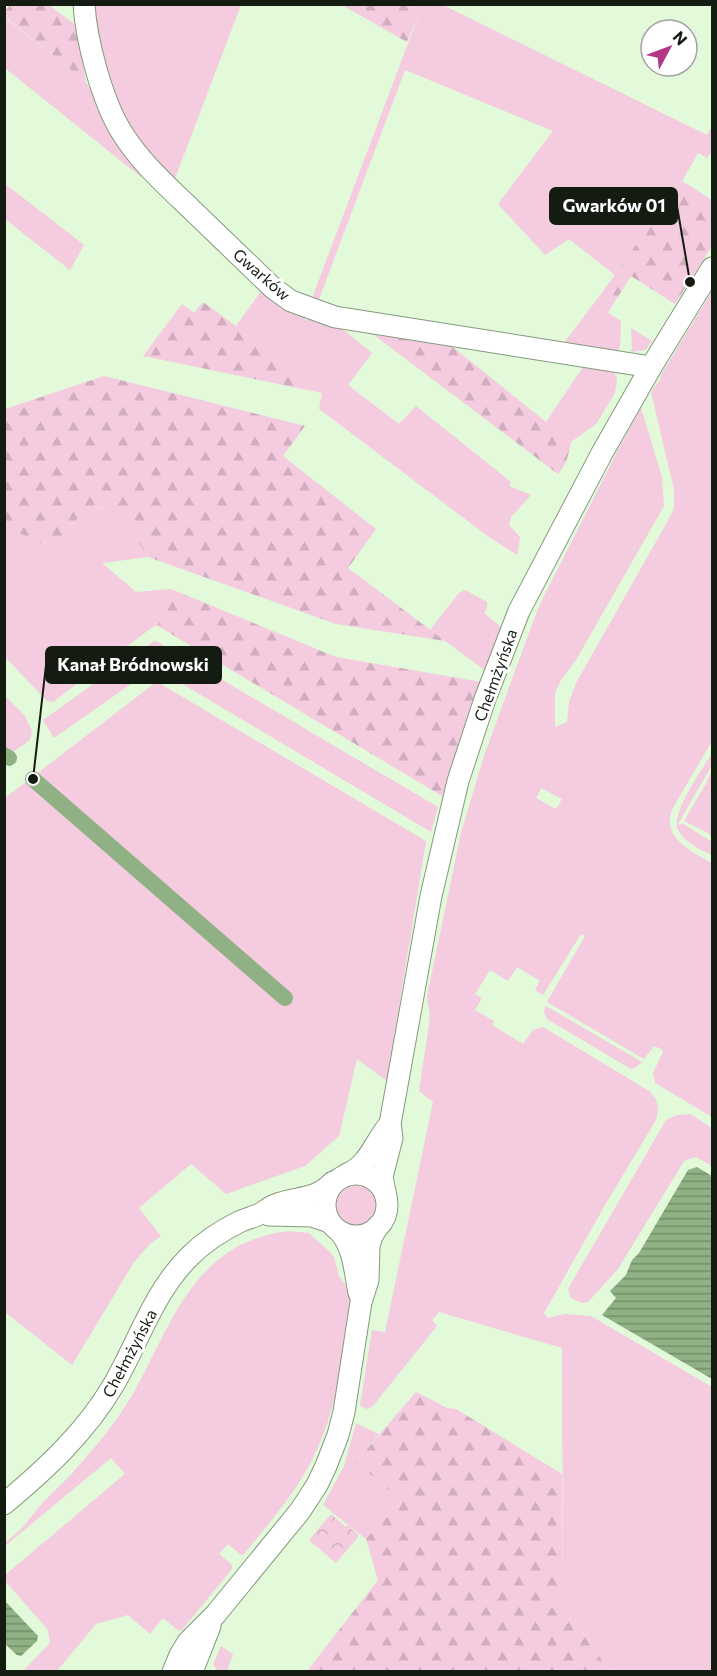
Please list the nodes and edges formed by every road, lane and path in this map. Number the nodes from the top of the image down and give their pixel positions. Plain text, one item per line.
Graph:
1 (84, 4) edge
2 (712, 268) edge
3 (651, 367) junction
4 (390, 1124) junction
5 (340, 1178) junction
6 (386, 1196) junction
7 (259, 1214) junction
8 (335, 1227) junction
9 (378, 1227) junction
10 (361, 1302) junction
11 (4, 1504) edge
12 (215, 1615) junction
13 (174, 1671) edge
14 (192, 1671) edge

1 - 3 street, Gwarków
2 - 3 street, Chełmżyńska
3 - 4 street, Chełmżyńska
4 - 5 street, Chełmżyńska
4 - 6 street, Chełmżyńska
5 - 6 street
5 - 7 street, Chełmżyńska
5 - 8 street
6 - 9 street
7 - 8 street, Chełmżyńska
7 - 11 street, Chełmżyńska
8 - 9 street
8 - 10 street
9 - 10 street
10 - 12 street
12 - 13 street
12 - 14 street

